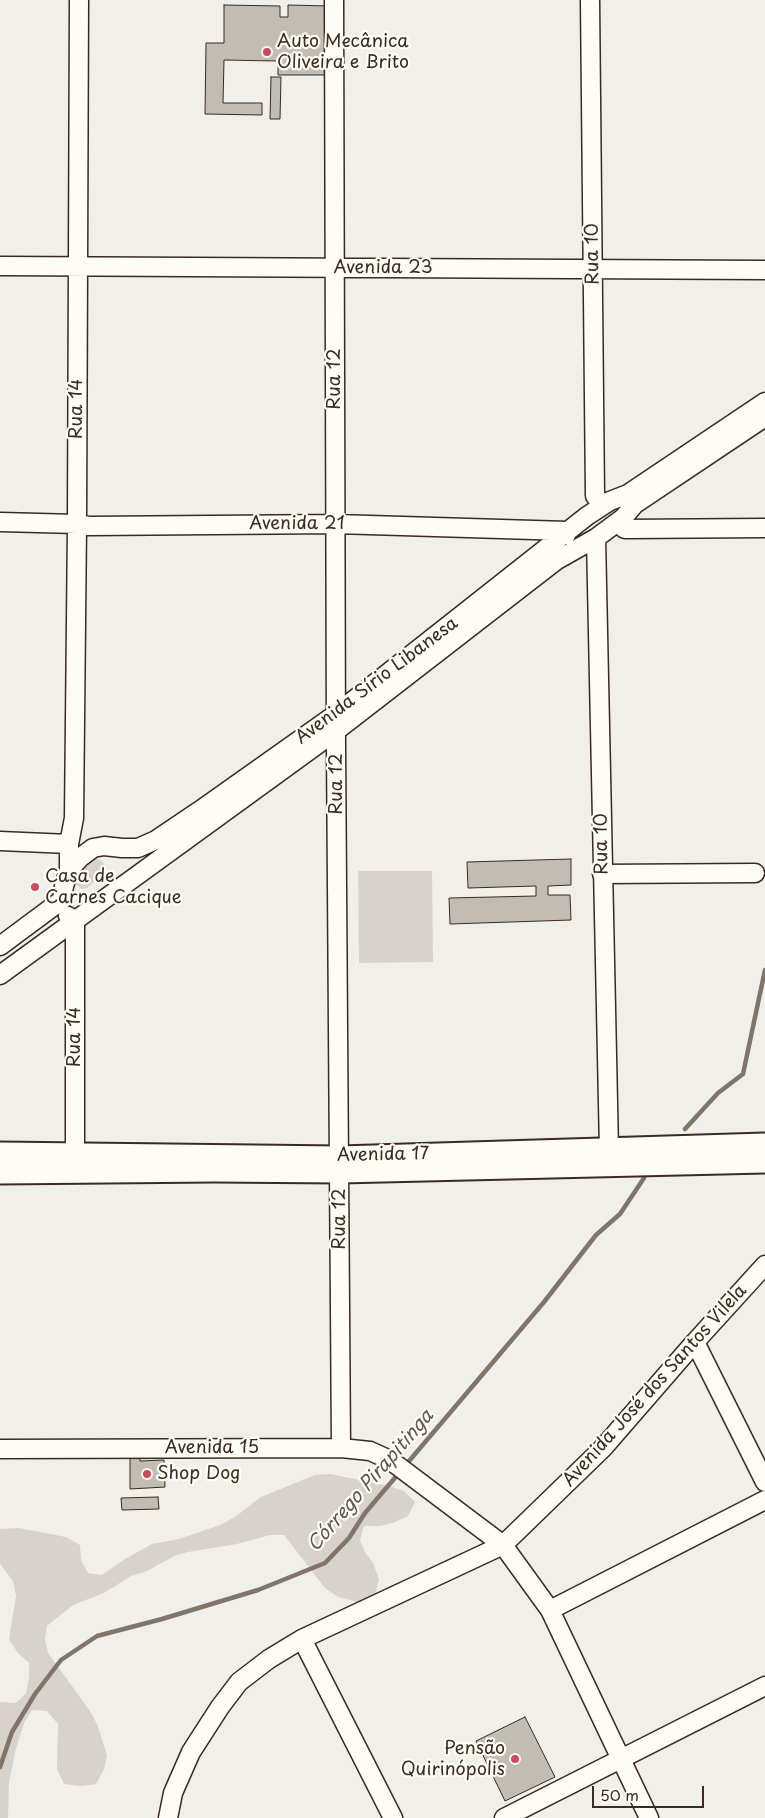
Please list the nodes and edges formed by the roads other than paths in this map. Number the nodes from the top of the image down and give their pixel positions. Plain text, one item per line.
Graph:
1 (79, 0) edge
2 (334, 0) edge
3 (590, 0) edge
4 (0, 266) edge
5 (77, 266) junction
6 (335, 268) junction
7 (594, 269) junction
8 (765, 270) edge
9 (765, 402) edge
10 (765, 417) edge
11 (603, 505) junction
12 (0, 522) edge
13 (617, 523) junction
14 (78, 524) junction
15 (336, 524) junction
16 (765, 528) edge
17 (567, 531) junction
18 (596, 538) junction
19 (579, 548) junction
20 (336, 722) junction
21 (74, 818) junction
22 (0, 841) edge
23 (69, 844) junction
24 (93, 848) junction
25 (122, 848) junction
26 (69, 870) junction
27 (755, 873) dead end
28 (602, 874) junction
29 (132, 879) junction
30 (62, 900) junction
31 (75, 920) junction
32 (0, 946) edge
33 (0, 975) edge
34 (765, 1144) edge
35 (0, 1153) edge
36 (75, 1154) junction
37 (611, 1156) junction
38 (765, 1162) edge
39 (340, 1164) junction
40 (0, 1172) edge
41 (765, 1265) edge
42 (695, 1342) junction
43 (341, 1448) junction
44 (0, 1449) edge
45 (765, 1482) edge
46 (765, 1500) edge
47 (503, 1545) junction
48 (550, 1610) junction
49 (302, 1639) junction
50 (765, 1686) edge
51 (621, 1760) junction
52 (168, 1818) edge
53 (393, 1818) edge
54 (504, 1818) edge
55 (649, 1818) edge

1 - 5 street, Rua 14
2 - 6 street, Rua 12
3 - 7 street, Rua 10
4 - 5 street, Avenida 23
5 - 6 street, Avenida 23
5 - 14 street, Rua 14
6 - 7 street, Avenida 23
6 - 15 street, Rua 12
7 - 8 street, Avenida 23
7 - 11 street, Rua 10
9 - 11 street, Avenida Sírio Libanesa
10 - 13 street, Avenida Sírio Libanesa
11 - 13 street
11 - 17 street, Avenida Sírio Libanesa
12 - 14 street, Avenida 21
13 - 16 street
13 - 18 street, Avenida Sírio Libanesa
14 - 15 street, Avenida 21
14 - 21 street, Rua 14
15 - 17 street, Avenida 21
15 - 20 street, Rua 12
17 - 19 street
17 - 20 street, Avenida Sírio Libanesa
18 - 19 street, Avenida Sírio Libanesa
18 - 28 street, Rua 10
19 - 20 street, Avenida Sírio Libanesa
20 - 25 street, Avenida Sírio Libanesa
20 - 29 street, Avenida Sírio Libanesa
20 - 39 street, Rua 12
21 - 23 street, Rua 14
21 - 24 street
22 - 23 street
23 - 26 street, Rua 14
24 - 25 street, Avenida Sírio Libanesa
24 - 26 street
25 - 29 street
26 - 30 street
27 - 28 street
28 - 37 street, Rua 10
29 - 31 street, Avenida Sírio Libanesa
30 - 31 street
30 - 32 street
31 - 33 street, Avenida Sírio Libanesa
31 - 36 street, Rua 14
34 - 37 main road, Avenida 17
35 - 36 main road, Avenida 17
36 - 39 main road, Avenida 17
37 - 38 main road, Avenida 17
37 - 39 main road, Avenida 17
39 - 40 main road, Avenida 17
39 - 43 street, Rua 12
41 - 42 street, Avenida José dos Santos Vilela
42 - 45 street
42 - 47 street, Avenida José dos Santos Vilela
43 - 44 street, Avenida 15
43 - 47 street, Avenida 15
46 - 48 street
47 - 48 street, Avenida 15
47 - 49 street, Avenida José dos Santos Vilela
48 - 51 street, Avenida 15
49 - 52 street, Avenida José dos Santos Vilela
49 - 53 street
50 - 51 street
51 - 54 street
51 - 55 street, Avenida 15

